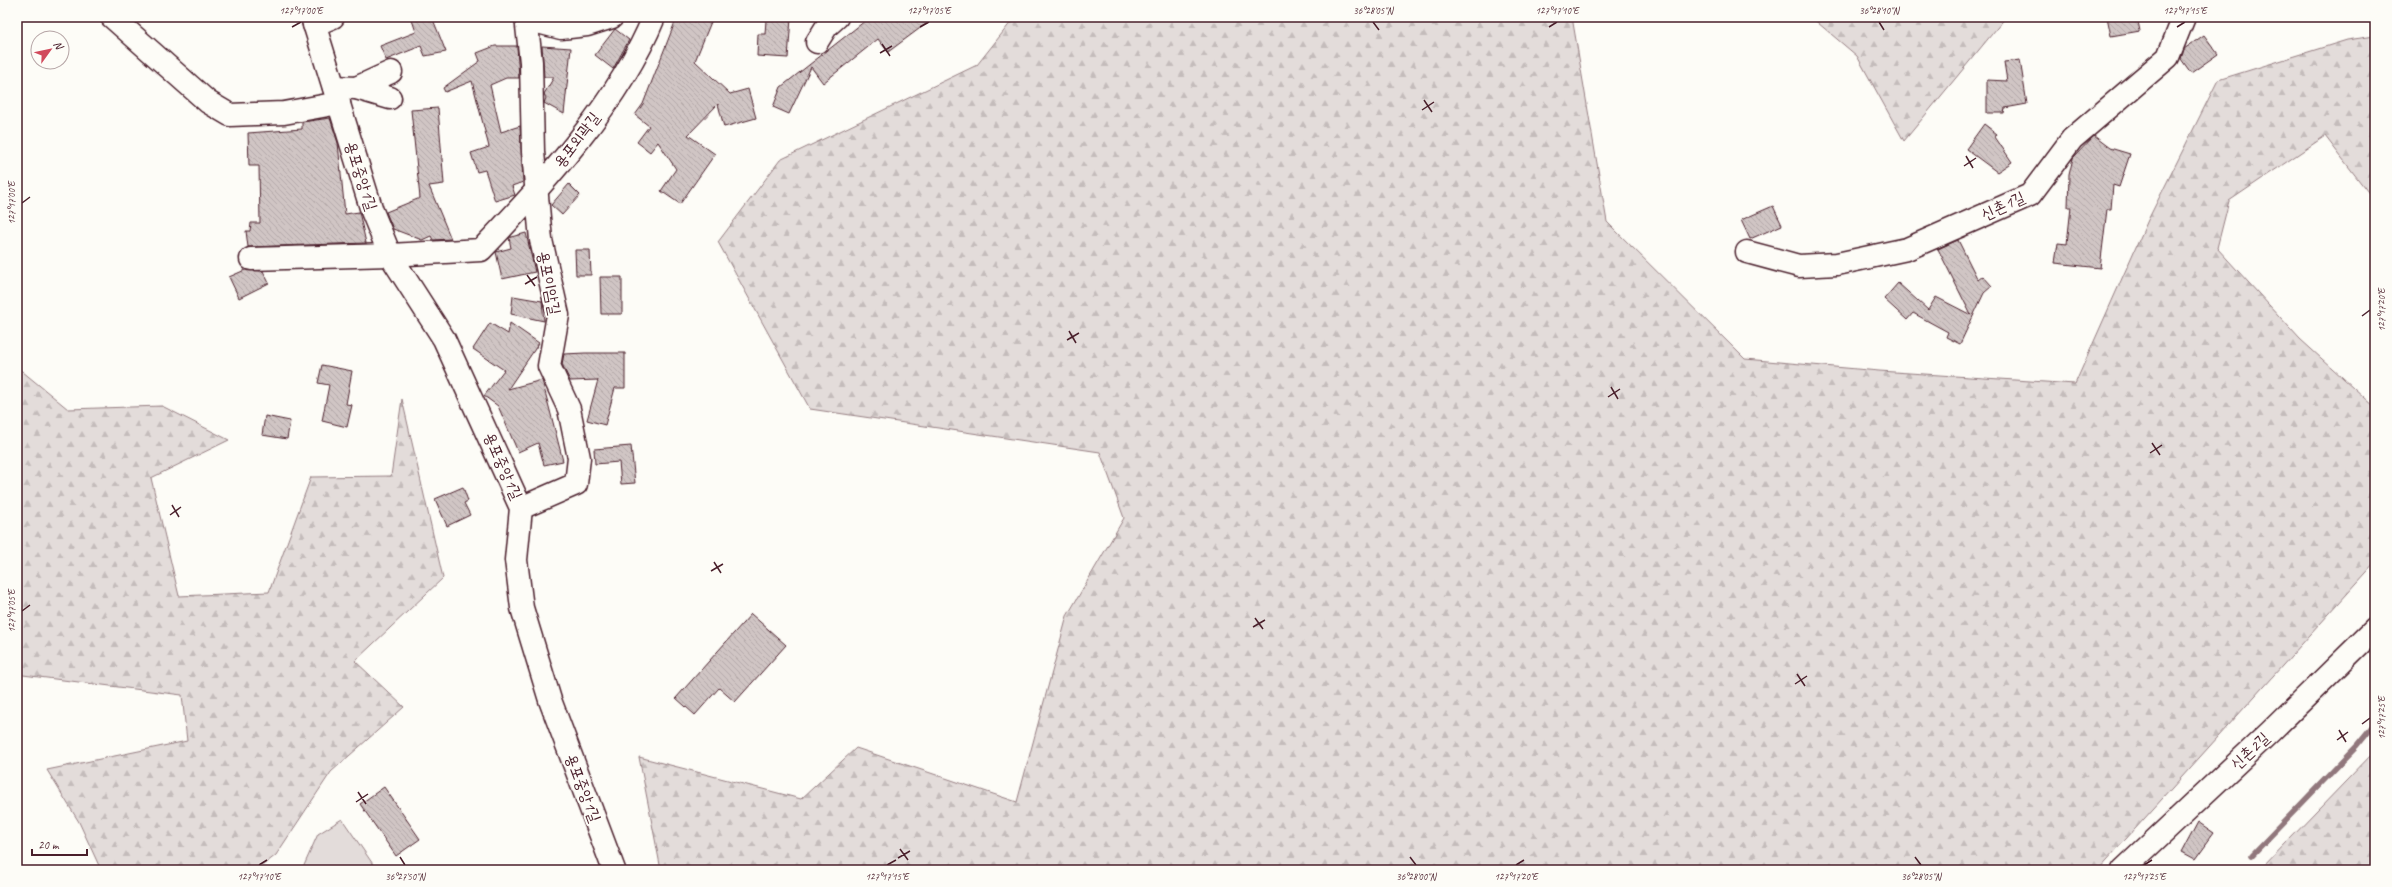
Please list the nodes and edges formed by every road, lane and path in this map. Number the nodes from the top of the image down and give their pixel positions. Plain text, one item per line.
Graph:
1 (112, 17) edge
2 (612, 17) edge
3 (654, 17) edge
4 (837, 17) edge
5 (2184, 17) edge
6 (526, 18) edge
7 (320, 20) edge
8 (817, 42) dead end
9 (390, 72) dead end
10 (356, 88) junction
11 (337, 95) junction
12 (390, 98) dead end
13 (537, 192) junction
14 (1748, 252) dead end
15 (390, 255) junction
16 (251, 259) dead end
17 (521, 508) junction
18 (2375, 629) edge
19 (614, 870) edge
20 (2123, 870) edge

1 - 11 street
2 - 6 street
3 - 13 street, 용포외곽길
4 - 8 street
5 - 14 street, 신촌1길
6 - 13 street, 용포이암길
7 - 11 street, 용포중앙1길
9 - 10 street
10 - 11 street
10 - 12 street
11 - 15 street, 용포중앙1길
13 - 15 street, 용포외곽길
13 - 17 street, 용포이암길
15 - 16 street
15 - 17 street, 용포중앙1길
17 - 19 street, 용포중앙1길
18 - 20 street, 신촌2길

